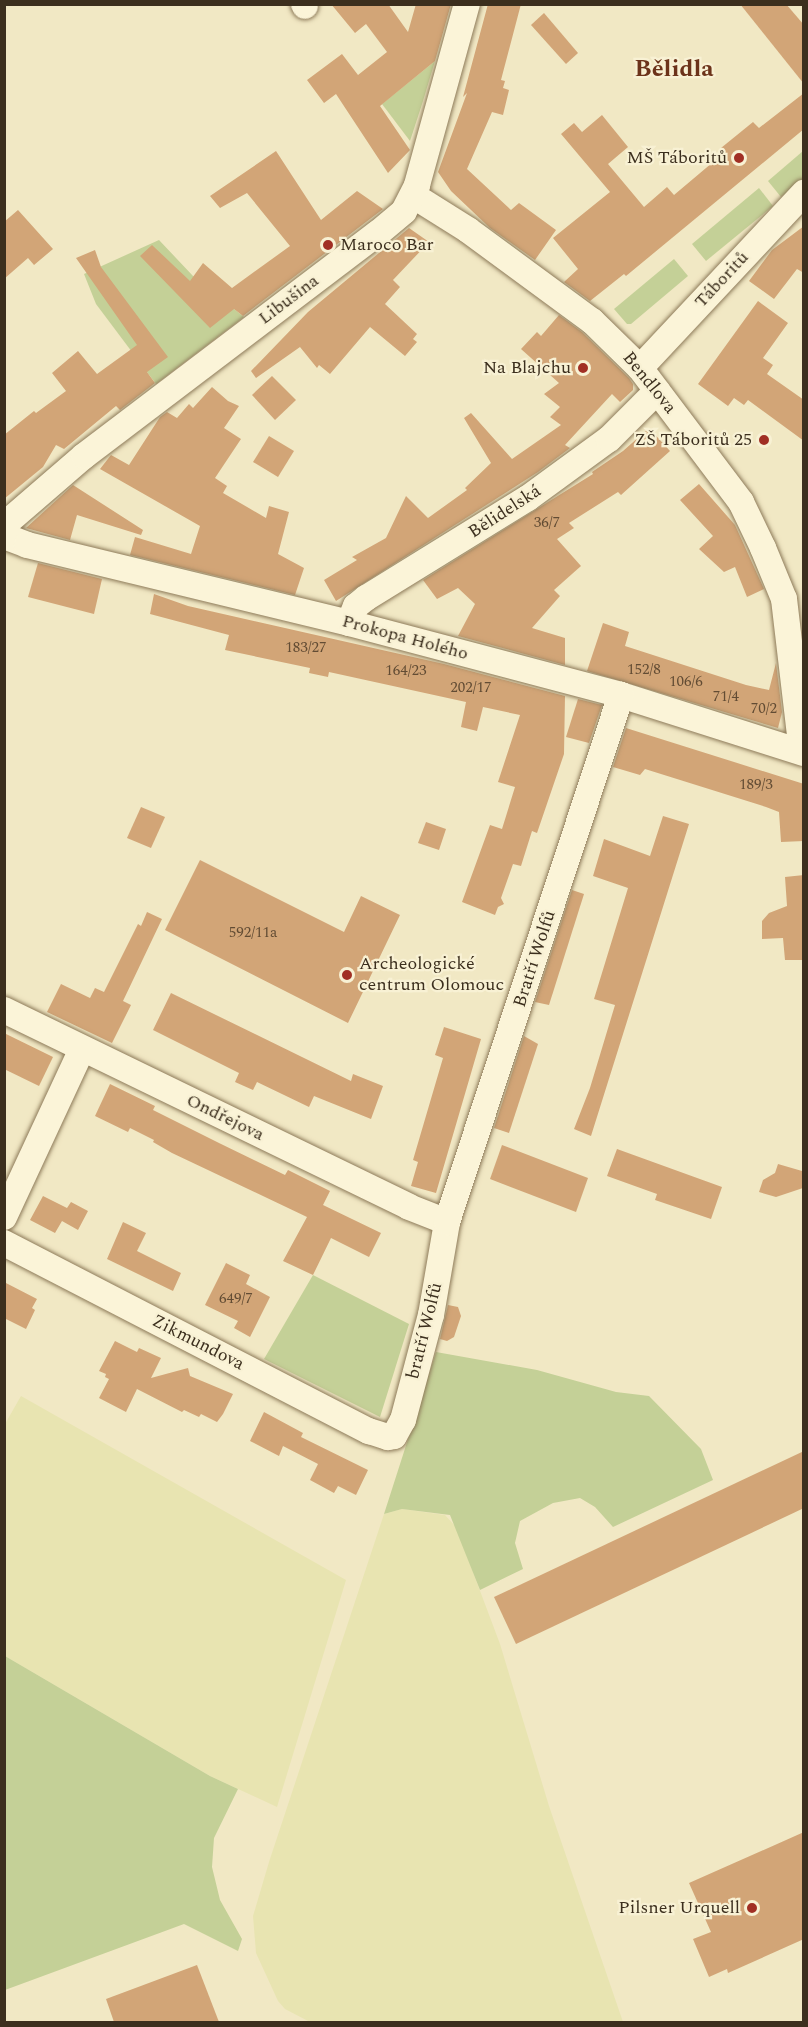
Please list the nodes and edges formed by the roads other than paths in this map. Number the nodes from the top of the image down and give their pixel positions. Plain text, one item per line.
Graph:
1 (467, 4) edge
2 (804, 193) edge
3 (414, 196) junction
4 (640, 368) junction
5 (657, 391) junction
6 (4, 525) edge
7 (4, 536) edge
8 (349, 623) junction
9 (621, 695) junction
10 (803, 753) edge
11 (4, 1010) edge
12 (82, 1049) junction
13 (4, 1217) edge
14 (447, 1222) junction
15 (4, 1243) edge
16 (394, 1436) joint

1 - 3 street, Libušina
2 - 4 street, Táboritů
3 - 4 street, Bendlova
3 - 6 street, Libušina
4 - 5 street, Bendlova
5 - 8 street, Bělidelská
5 - 10 street, Bendlova
7 - 8 street, Prokopa Holého
8 - 9 street, Prokopa Holého
9 - 10 street, Prokopa Holého
9 - 14 street, Bratří Wolfů
11 - 12 street, Ondřejova
12 - 13 street
12 - 14 street, Ondřejova
14 - 16 street, bratří Wolfů
15 - 16 street, Zikmundova

